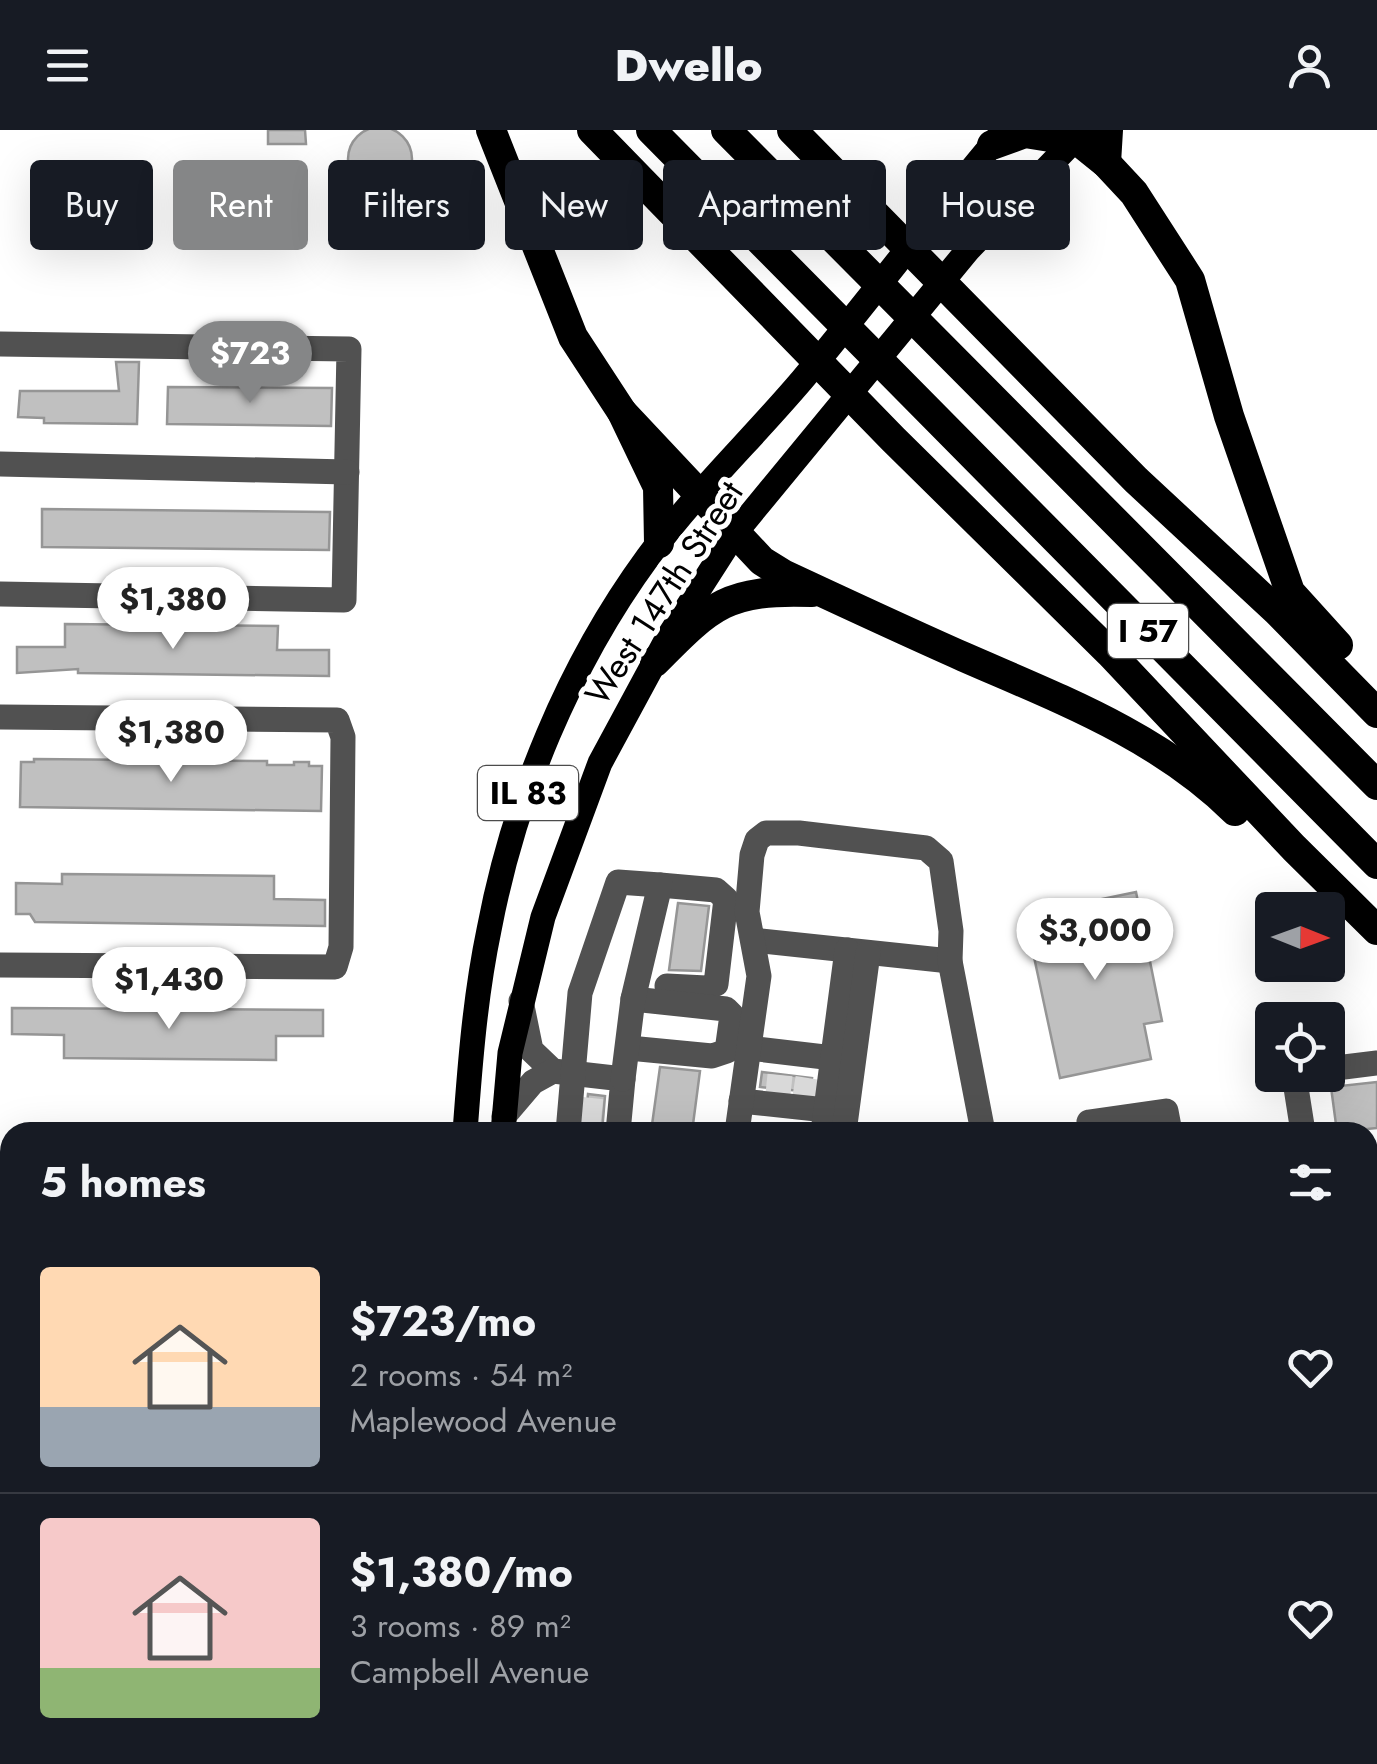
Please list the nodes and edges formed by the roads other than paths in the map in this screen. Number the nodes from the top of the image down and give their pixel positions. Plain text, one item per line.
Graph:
1 (491, 130) edge
2 (592, 130) edge
3 (651, 130) edge
4 (726, 130) edge
5 (792, 130) edge
6 (1108, 130) edge
7 (1075, 134) edge
8 (999, 138) edge
9 (1106, 163) junction
10 (0, 344) edge
11 (622, 412) junction
12 (0, 464) edge
13 (346, 472) junction
14 (697, 493) junction
15 (735, 534) junction
16 (659, 543) junction
17 (822, 592) junction
18 (0, 594) edge
19 (655, 662) junction
20 (1377, 688) edge
21 (1377, 713) edge
22 (0, 717) edge
23 (1377, 785) edge
24 (1294, 848) junction
25 (1377, 864) edge
26 (660, 884) junction
27 (1377, 930) edge
28 (752, 940) junction
29 (858, 952) junction
30 (950, 961) junction
31 (0, 964) edge
32 (635, 991) junction
33 (521, 1001) junction
34 (629, 1048) junction
35 (1377, 1063) edge
36 (1345, 1067) edge
37 (564, 1073) junction
38 (622, 1079) junction
39 (783, 1083) edge
40 (1297, 1092) edge
41 (572, 1117) edge
42 (614, 1120) edge
43 (466, 1122) edge
44 (503, 1122) edge
45 (504, 1122) edge
46 (746, 1122) edge
47 (845, 1122) edge
48 (982, 1122) edge
49 (1089, 1122) edge
50 (1168, 1122) edge
51 (1301, 1122) edge

1 - 11 highway
2 - 24 highway
3 - 25 highway, I 57
4 - 23 highway, I 57
5 - 21 highway
6 - 9 highway
7 - 8 highway
7 - 9 highway
7 - 15 main road, West 147th Street / IL 83
8 - 14 main road, West 147th Street / IL 83
9 - 20 highway
10 - 13 street
11 - 14 highway
11 - 16 highway
12 - 13 street
13 - 18 street
14 - 15 highway
14 - 16 main road, West 147th Street / IL 83
15 - 17 highway
15 - 19 main road, West 147th Street / IL 83
16 - 43 main road, West 147th Street / IL 83
17 - 19 highway
17 - 24 highway
19 - 33 main road, West 147th Street / IL 83
22 - 31 street
24 - 27 highway
26 - 32 street
26 - 32 street
26 - 37 street
28 - 29 street
28 - 30 street
28 - 39 street
29 - 30 street
29 - 39 street
29 - 47 street
30 - 48 street
32 - 34 street
32 - 34 street
33 - 37 street
33 - 44 main road, West 147th Street / IL 83
34 - 38 street
35 - 36 street
37 - 38 street
37 - 41 street
37 - 45 street
38 - 42 street
39 - 46 street
40 - 51 street
49 - 50 street

